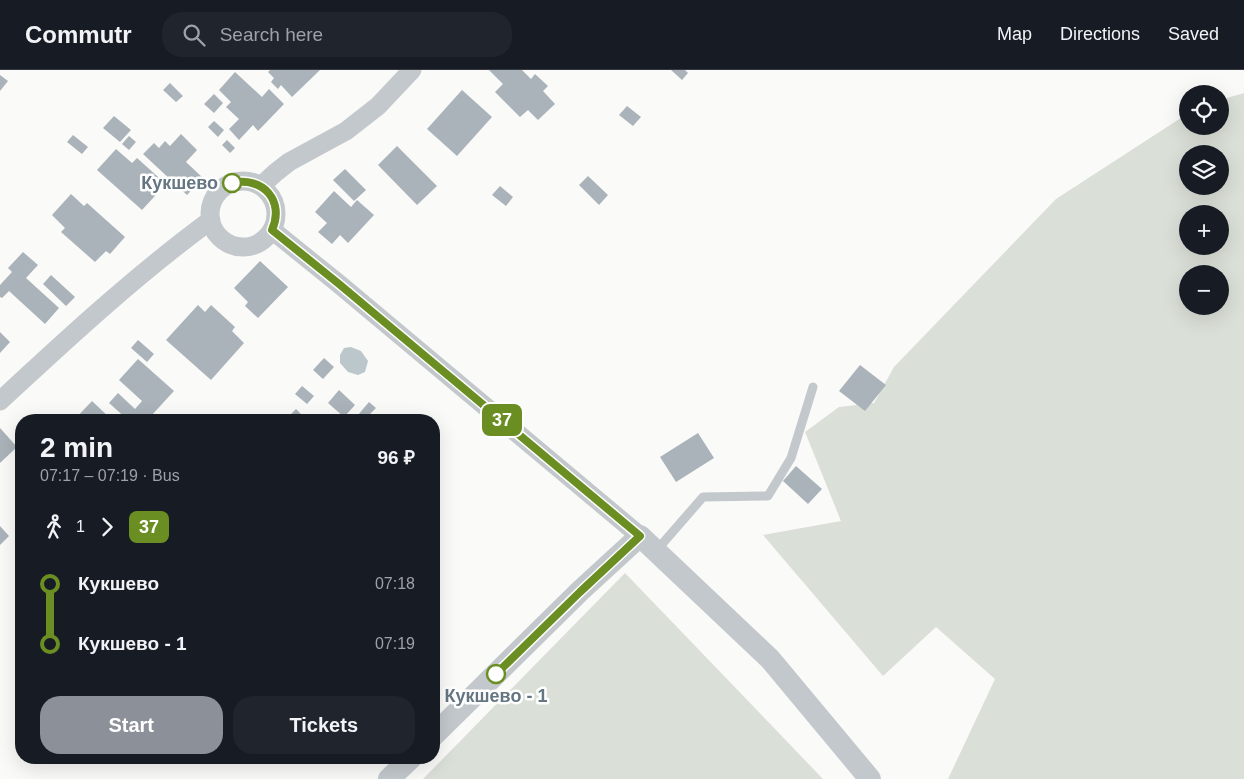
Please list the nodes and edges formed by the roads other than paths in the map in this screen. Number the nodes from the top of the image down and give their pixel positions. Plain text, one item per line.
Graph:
1 (412, 70) edge
2 (261, 186) junction
3 (211, 220) junction
4 (272, 230) junction
5 (813, 387) dead end
6 (0, 401) edge
7 (648, 543) junction
8 (440, 729) edge
9 (405, 764) edge
10 (389, 779) edge
11 (870, 779) edge

1 - 2 street
2 - 3 street
2 - 4 street
3 - 4 street
3 - 6 street
4 - 7 street
5 - 7 lane
7 - 8 street
7 - 11 street
9 - 10 street

